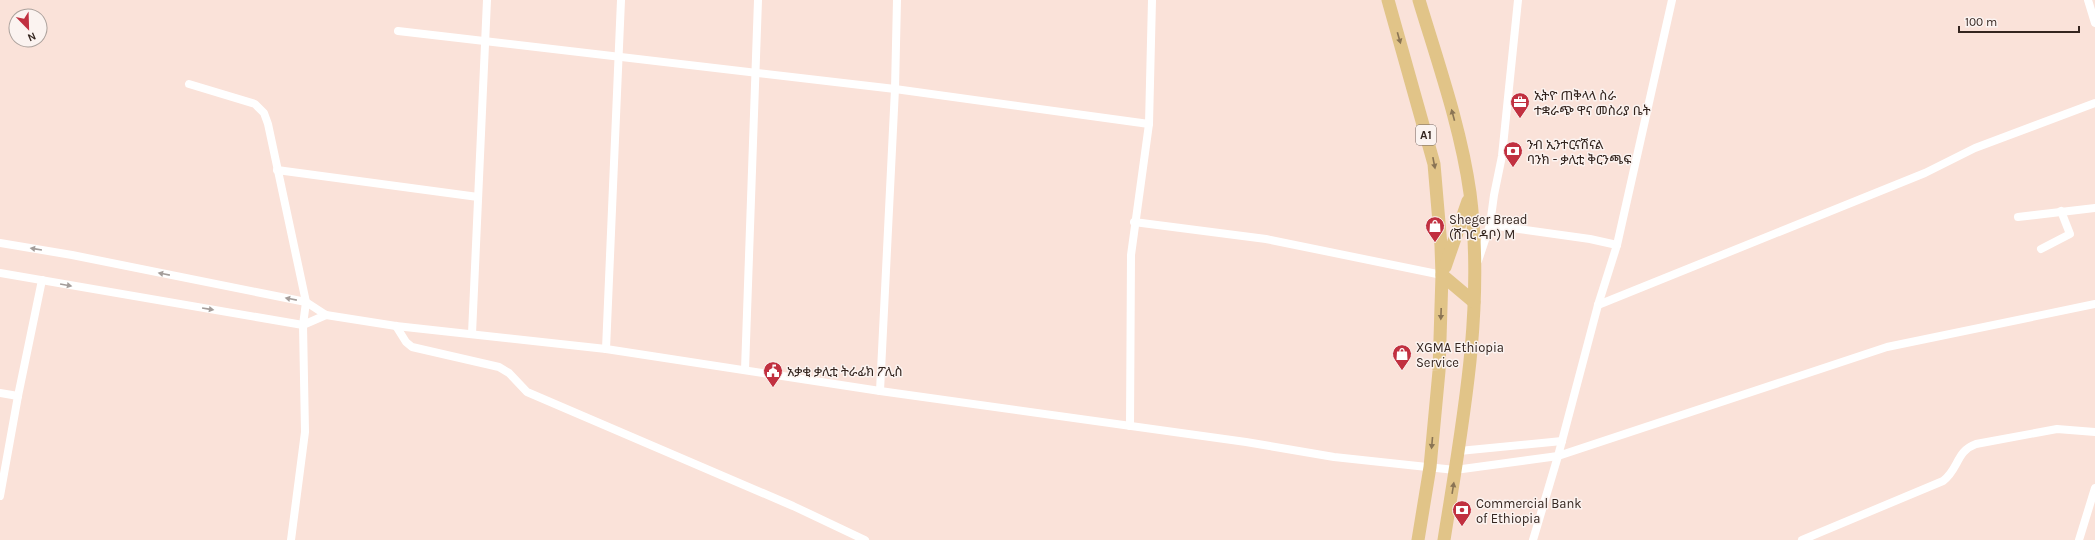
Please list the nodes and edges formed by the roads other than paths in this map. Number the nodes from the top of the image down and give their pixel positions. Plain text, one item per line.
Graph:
1 (487, 0) edge
2 (621, 0) edge
3 (758, 0) edge
4 (897, 0) edge
5 (1152, 0) edge
6 (1388, 0) edge
7 (1419, 0) edge
8 (1518, 0) edge
9 (1672, 0) edge
10 (2088, 0) edge
11 (2095, 23) edge
12 (398, 32) dead end
13 (486, 41) junction
14 (619, 56) junction
15 (755, 74) junction
16 (189, 84) dead end
17 (895, 89) junction
18 (2095, 103) edge
19 (1148, 124) junction
20 (277, 170) junction
21 (1470, 194) junction
22 (478, 197) junction
23 (2095, 208) edge
24 (2060, 211) junction
25 (2018, 217) dead end
26 (1134, 222) junction
27 (1490, 225) junction
28 (0, 243) edge
29 (1617, 245) junction
30 (2041, 249) dead end
31 (0, 273) edge
32 (1473, 273) junction
33 (1442, 275) junction
34 (42, 280) junction
35 (306, 302) junction
36 (1474, 302) junction
37 (2095, 304) edge
38 (1598, 305) junction
39 (326, 315) junction
40 (303, 325) junction
41 (396, 326) junction
42 (472, 334) junction
43 (606, 349) junction
44 (745, 370) junction
45 (880, 392) junction
46 (0, 393) edge
47 (18, 396) junction
48 (1130, 426) junction
49 (2095, 432) edge
50 (1562, 441) junction
51 (1459, 451) junction
52 (1558, 456) junction
53 (1430, 466) junction
54 (1455, 470) junction
55 (2095, 488) edge
56 (0, 496) edge
57 (291, 540) edge
58 (865, 540) edge
59 (1418, 540) edge
60 (1444, 540) edge
61 (1533, 540) edge
62 (1802, 540) edge
63 (2080, 540) edge

1 - 13 street
2 - 14 street
3 - 15 street
4 - 17 street
5 - 19 street
6 -> 33 main road, A1
21 -> 7 main road, A1
8 - 27 street
9 - 29 street
10 - 11 street
12 - 13 street
13 - 14 street
13 - 22 street
14 - 15 street
14 - 43 street
15 - 17 street
15 - 44 street
16 - 20 street
17 - 19 street
17 - 45 street
18 - 38 street
19 - 26 street
20 - 22 street
20 - 35 street
21 - 32 main road, A1
21 - 33 main road, A1
22 - 42 street
23 - 24 street
24 - 25 street
24 - 30 street
26 - 33 street
26 - 48 street
27 - 29 street
27 - 32 street
35 -> 28 street
29 - 38 street
31 - 34 street
32 - 36 main road, A1
33 - 36 main road
33 -> 53 main road, A1
34 -> 40 street
34 - 47 street
35 - 39 street
35 - 40 street
36 - 51 main road, A1
37 - 52 street
38 - 50 street
39 - 40 street
39 - 41 street
40 - 57 street
41 - 42 street
41 - 58 street
42 - 43 street
43 - 44 street
44 - 45 street
45 - 48 street
46 - 47 street
47 - 56 street
48 - 53 street
49 - 62 street
50 - 51 street
50 - 52 street
51 - 54 main road, A1
52 - 54 street
52 - 61 street
53 - 54 street
53 - 59 main road, A1
60 -> 54 main road, A1
55 - 63 street

